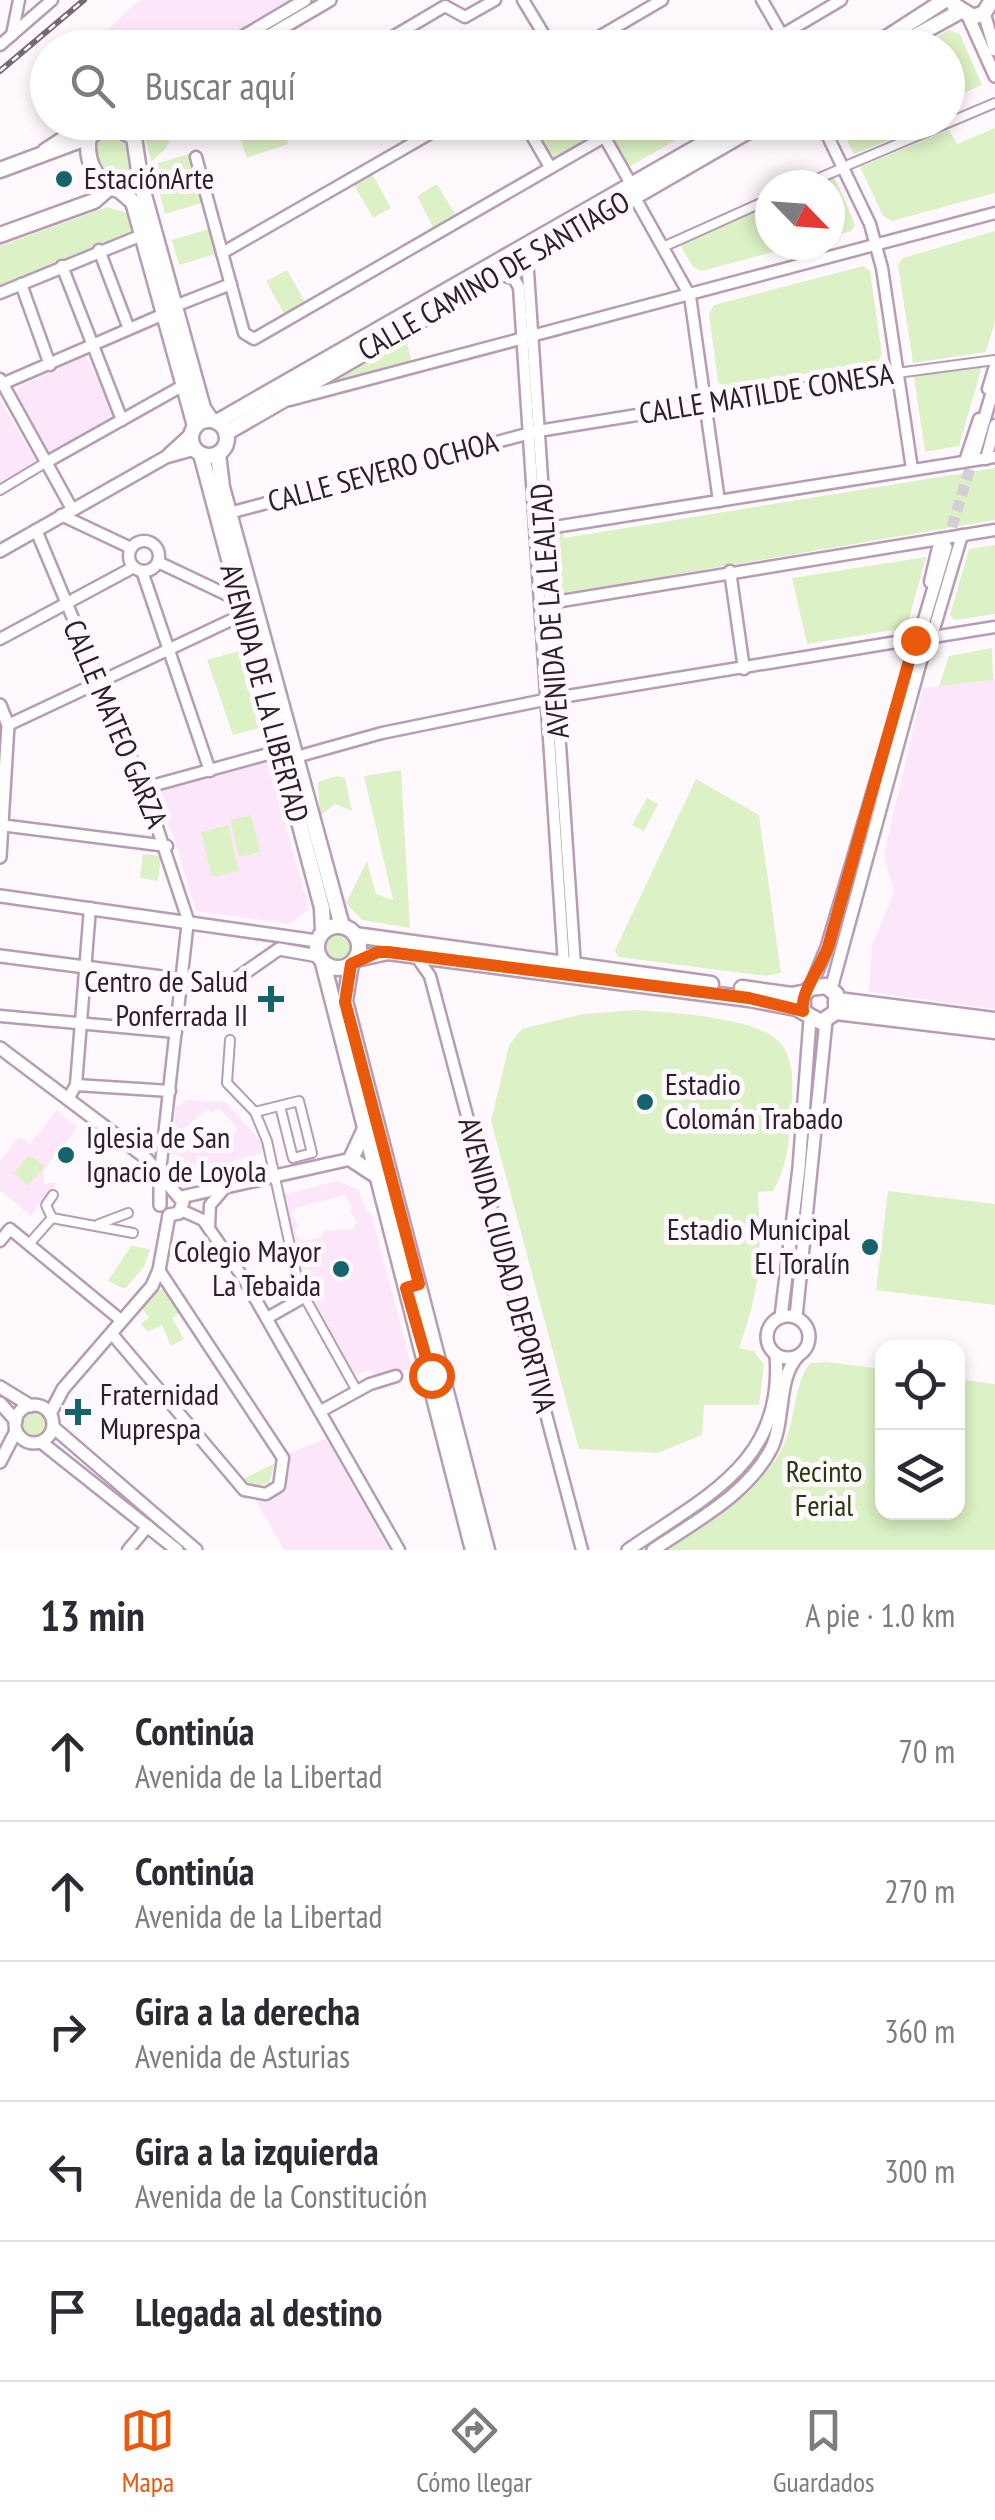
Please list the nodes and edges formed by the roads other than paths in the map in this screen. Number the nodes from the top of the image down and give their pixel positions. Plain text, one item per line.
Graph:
1 (19, 0) edge
2 (52, 0) edge
3 (306, 0) edge
4 (330, 0) edge
5 (496, 0) edge
6 (523, 0) edge
7 (662, 0) edge
8 (762, 0) edge
9 (840, 0) edge
10 (988, 6) edge
11 (956, 7) edge
12 (0, 16) edge
13 (15, 20) junction
14 (28, 23) junction
15 (255, 30) edge
16 (279, 30) edge
17 (405, 30) edge
18 (541, 30) edge
19 (611, 30) edge
20 (779, 30) edge
21 (790, 30) edge
22 (908, 30) edge
23 (921, 30) edge
24 (12, 36) junction
25 (0, 45) edge
26 (995, 50) edge
27 (995, 76) edge
28 (995, 103) edge
29 (965, 116) edge
30 (67, 140) edge
31 (87, 140) edge
32 (136, 140) edge
33 (419, 140) edge
34 (534, 140) edge
35 (599, 140) edge
36 (606, 140) edge
37 (712, 140) edge
38 (729, 140) edge
39 (828, 140) edge
40 (907, 140) edge
41 (196, 157) dead end
42 (848, 165) dead end
43 (550, 167) junction
44 (0, 170) edge
45 (139, 176) junction
46 (114, 189) junction
47 (632, 190) junction
48 (755, 207) edge
49 (995, 213) edge
50 (0, 235) edge
51 (142, 235) junction
52 (876, 245) junction
53 (662, 247) junction
54 (100, 250) junction
55 (222, 253) junction
56 (528, 256) junction
57 (62, 266) junction
58 (498, 274) junction
59 (21, 284) junction
60 (231, 284) junction
61 (0, 293) edge
62 (690, 296) junction
63 (170, 310) junction
64 (129, 329) junction
65 (527, 338) junction
66 (90, 347) junction
67 (995, 363) edge
68 (50, 364) junction
69 (898, 373) junction
70 (995, 383) edge
71 (184, 384) junction
72 (2, 385) edge
73 (995, 401) edge
74 (705, 404) junction
75 (267, 406) junction
76 (122, 420) junction
77 (218, 425) junction
78 (995, 425) edge
79 (193, 430) junction
80 (534, 432) junction
81 (198, 452) junction
82 (218, 454) junction
83 (980, 455) edge
84 (166, 457) junction
85 (44, 463) junction
86 (912, 470) junction
87 (0, 490) edge
88 (719, 501) junction
89 (67, 512) junction
90 (229, 513) junction
91 (36, 530) junction
92 (541, 530) junction
93 (995, 530) edge
94 (951, 541) junction
95 (131, 548) junction
96 (0, 551) edge
97 (158, 562) junction
98 (138, 569) junction
99 (730, 572) junction
100 (64, 604) junction
101 (546, 604) junction
102 (242, 608) junction
103 (995, 627) edge
104 (933, 637) junction
105 (0, 639) edge
106 (915, 640) junction
107 (168, 647) junction
108 (744, 669) junction
109 (914, 671) junction
110 (98, 683) junction
111 (553, 699) junction
112 (0, 705) edge
113 (8, 725) junction
114 (279, 752) junction
115 (296, 758) junction
116 (210, 771) junction
117 (144, 788) junction
118 (1, 826) edge
119 (167, 846) junction
120 (0, 857) edge
121 (0, 896) edge
122 (90, 908) junction
123 (188, 920) junction
124 (349, 930) junction
125 (320, 948) junction
126 (0, 956) edge
127 (416, 956) junction
128 (442, 959) junction
129 (353, 961) junction
130 (570, 965) junction
131 (84, 968) junction
132 (180, 981) junction
133 (431, 981) junction
134 (808, 990) junction
135 (833, 1005) junction
136 (806, 1015) junction
137 (0, 1016) edge
138 (995, 1020) edge
139 (80, 1022) junction
140 (995, 1031) edge
141 (176, 1032) junction
142 (230, 1040) dead end
143 (0, 1048) edge
144 (76, 1085) junction
145 (170, 1091) junction
146 (68, 1099) junction
147 (280, 1106) junction
148 (255, 1112) junction
149 (364, 1127) junction
150 (162, 1151) junction
151 (145, 1158) junction
152 (351, 1159) junction
153 (160, 1172) junction
154 (378, 1177) junction
155 (272, 1178) junction
156 (223, 1190) junction
157 (53, 1195) dead end
158 (176, 1204) junction
159 (128, 1214) dead end
160 (52, 1218) junction
161 (0, 1220) edge
162 (94, 1226) junction
163 (210, 1228) junction
164 (10, 1229) junction
165 (134, 1233) dead end
166 (0, 1241) edge
167 (29, 1244) junction
168 (159, 1270) junction
169 (411, 1280) junction
170 (304, 1297) junction
171 (780, 1317) junction
172 (796, 1317) junction
173 (267, 1318) junction
174 (122, 1321) junction
175 (112, 1334) junction
176 (776, 1354) junction
177 (798, 1356) junction
178 (396, 1376) dead end
179 (0, 1387) edge
180 (63, 1389) junction
181 (357, 1391) junction
182 (0, 1403) edge
183 (33, 1406) junction
184 (321, 1412) junction
185 (52, 1420) junction
186 (16, 1426) junction
187 (26, 1442) junction
188 (41, 1442) junction
189 (1, 1461) edge
190 (148, 1526) junction
191 (128, 1550) edge
192 (177, 1550) edge
193 (196, 1550) edge
194 (399, 1550) edge
195 (473, 1550) edge
196 (486, 1550) edge
197 (582, 1550) edge
198 (628, 1550) edge
199 (653, 1550) edge

1 - 13 street
2 - 14 street
3 - 15 street
4 - 16 street
5 - 17 street
6 - 18 street
7 - 19 street
8 - 20 street
9 - 21 street
10 - 11 main road
10 - 26 street
11 - 22 main road
11 - 23 main road
11 - 27 street
12 - 13 street
13 - 14 street
13 - 24 street
14 - 24 street
24 - 25 street
28 - 29 street
30 - 44 main road
31 - 46 main road
32 - 45 main road
33 - 55 street
34 - 43 street
35 - 43 street
36 - 47 street
37 - 47 main road, CALLE CAMINO DE SANTIAGO
38 - 47 main road, CALLE CAMINO DE SANTIAGO
39 - 52 street
40 - 42 street
41 - 55 street
43 - 60 street
45 - 46 main road
45 - 63 main road
46 - 50 main road
46 - 51 main road
47 - 53 street
47 - 56 main road, CALLE CAMINO DE SANTIAGO
47 - 77 main road, CALLE CAMINO DE SANTIAGO
48 - 53 street
49 - 52 street
51 - 54 street
51 - 63 main road
52 - 62 street
52 - 69 street
53 - 62 street
54 - 57 street
54 - 64 street
55 - 60 street
56 - 58 main road, CALLE CAMINO DE SANTIAGO
56 - 65 street, AVENIDA DE LA LEALTAD
57 - 59 street
57 - 66 street
58 - 65 street, AVENIDA DE LA LEALTAD
58 - 75 main road, CALLE CAMINO DE SANTIAGO
59 - 61 street
59 - 68 street
60 - 63 street
62 - 65 street
62 - 74 street
63 - 64 street
63 - 71 main road
63 - 77 main road
64 - 66 street
65 - 75 street
65 - 80 street, AVENIDA DE LA LEALTAD
66 - 68 street
66 - 76 street
67 - 69 street, CALLE MATILDE CONESA
67 - 83 street
68 - 72 street
69 - 74 street, CALLE MATILDE CONESA
69 - 86 street
70 - 83 street
71 - 76 street
71 - 79 main road
72 - 85 street
73 - 83 street
74 - 80 street, CALLE MATILDE CONESA
74 - 88 street
75 - 77 main road, CALLE CAMINO DE SANTIAGO
76 - 85 street
77 - 79 main road
77 - 82 main road
78 - 83 street
79 - 81 main road, AVENIDA DE LA LIBERTAD
79 - 84 street
80 - 90 street, CALLE SEVERO OCHOA
80 - 92 street, AVENIDA DE LA LEALTAD
81 - 82 main road
81 - 84 street
81 - 102 main road, AVENIDA DE LA LIBERTAD
82 - 90 main road, AVENIDA DE LA LIBERTAD
83 - 86 street
84 - 89 street
85 - 87 street
85 - 89 street
86 - 88 street
88 - 92 street
89 - 91 street
89 - 95 street
90 - 115 main road, AVENIDA DE LA LIBERTAD
91 - 96 street
91 - 100 street, CALLE MATEO GARZA
92 - 101 street, AVENIDA DE LA LEALTAD
93 - 94 street
94 - 99 street
94 - 104 street
94 - 106 street
94 - 109 street
95 - 97 street
95 - 98 street
97 - 98 street
97 - 102 street
98 - 100 street
98 - 107 street
99 - 101 street
99 - 108 street
100 - 105 street
100 - 110 street, CALLE MATEO GARZA
101 - 111 street, AVENIDA DE LA LEALTAD
102 - 107 street
102 - 114 main road, AVENIDA DE LA LIBERTAD
103 - 104 street
104 - 109 street
106 - 108 street
106 - 109 street
107 - 110 street
107 - 116 street
108 - 111 street
109 - 134 street
109 - 135 street
110 - 113 street
110 - 117 street, CALLE MATEO GARZA
111 - 115 street, AVENIDA DE LA LEALTAD
111 - 130 street, AVENIDA DE LA LEALTAD
112 - 113 street
113 - 118 street
114 - 116 street
114 - 125 main road, AVENIDA DE LA LIBERTAD
115 - 124 main road, AVENIDA DE LA LIBERTAD
116 - 117 street
117 - 119 street, CALLE MATEO GARZA
118 - 119 street
118 - 120 street
119 - 123 street, CALLE MATEO GARZA
121 - 122 street
122 - 123 street
122 - 131 street
123 - 125 street
123 - 132 street
124 - 125 main road
124 - 129 main road, AVENIDA DE LA LIBERTAD
124 - 130 main road
125 - 129 main road
125 - 132 street
125 - 149 main road, AVENIDA DE LA LIBERTAD
126 - 131 street
127 - 128 main road
127 - 129 main road
127 - 133 street, AVENIDA CIUDAD DEPORTIVA
128 - 133 street
128 - 136 main road
129 - 169 main road, AVENIDA DE LA LIBERTAD
130 - 134 main road
131 - 132 street
131 - 139 street
132 - 141 street
133 - 197 street, AVENIDA CIUDAD DEPORTIVA
134 - 135 main road
134 - 136 main road
135 - 136 main road
135 - 138 main road
135 - 140 main road
135 - 172 street
136 - 171 street
137 - 139 street
139 - 141 street
139 - 144 street
141 - 145 street
142 - 148 street
143 - 146 street
144 - 145 street
144 - 146 street
145 - 150 street
146 - 151 street
147 - 147 street
147 - 148 street
148 - 155 street
149 - 152 main road
149 - 154 main road, AVENIDA DE LA LIBERTAD
150 - 151 street
150 - 153 street
151 - 153 street
152 - 154 main road
152 - 155 street
153 - 158 street
153 - 158 street
154 - 169 main road, AVENIDA DE LA LIBERTAD
155 - 156 street
155 - 170 street
156 - 158 street
156 - 163 street
157 - 160 street
158 - 163 street
158 - 168 street
159 - 162 street
160 - 162 street
160 - 167 street
161 - 164 street
162 - 165 street
163 - 173 street
164 - 166 street
164 - 167 street
167 - 174 street
168 - 174 street
168 - 175 street
169 - 195 main road, AVENIDA DE LA LIBERTAD
169 - 196 main road, AVENIDA DE LA LIBERTAD
170 - 173 street
170 - 181 street
171 - 172 street
171 - 176 street
172 - 177 street
173 - 184 street
174 - 175 street
175 - 180 street
176 - 177 street
176 - 198 street
177 - 199 street
178 - 181 street
179 - 183 street
180 - 183 street
180 - 185 street
181 - 184 street
182 - 186 street
183 - 185 street
183 - 186 street
184 - 194 street
185 - 188 street
185 - 193 street
186 - 187 street
186 - 189 street
187 - 188 street
187 - 189 street
188 - 190 street
190 - 191 street
190 - 192 street

